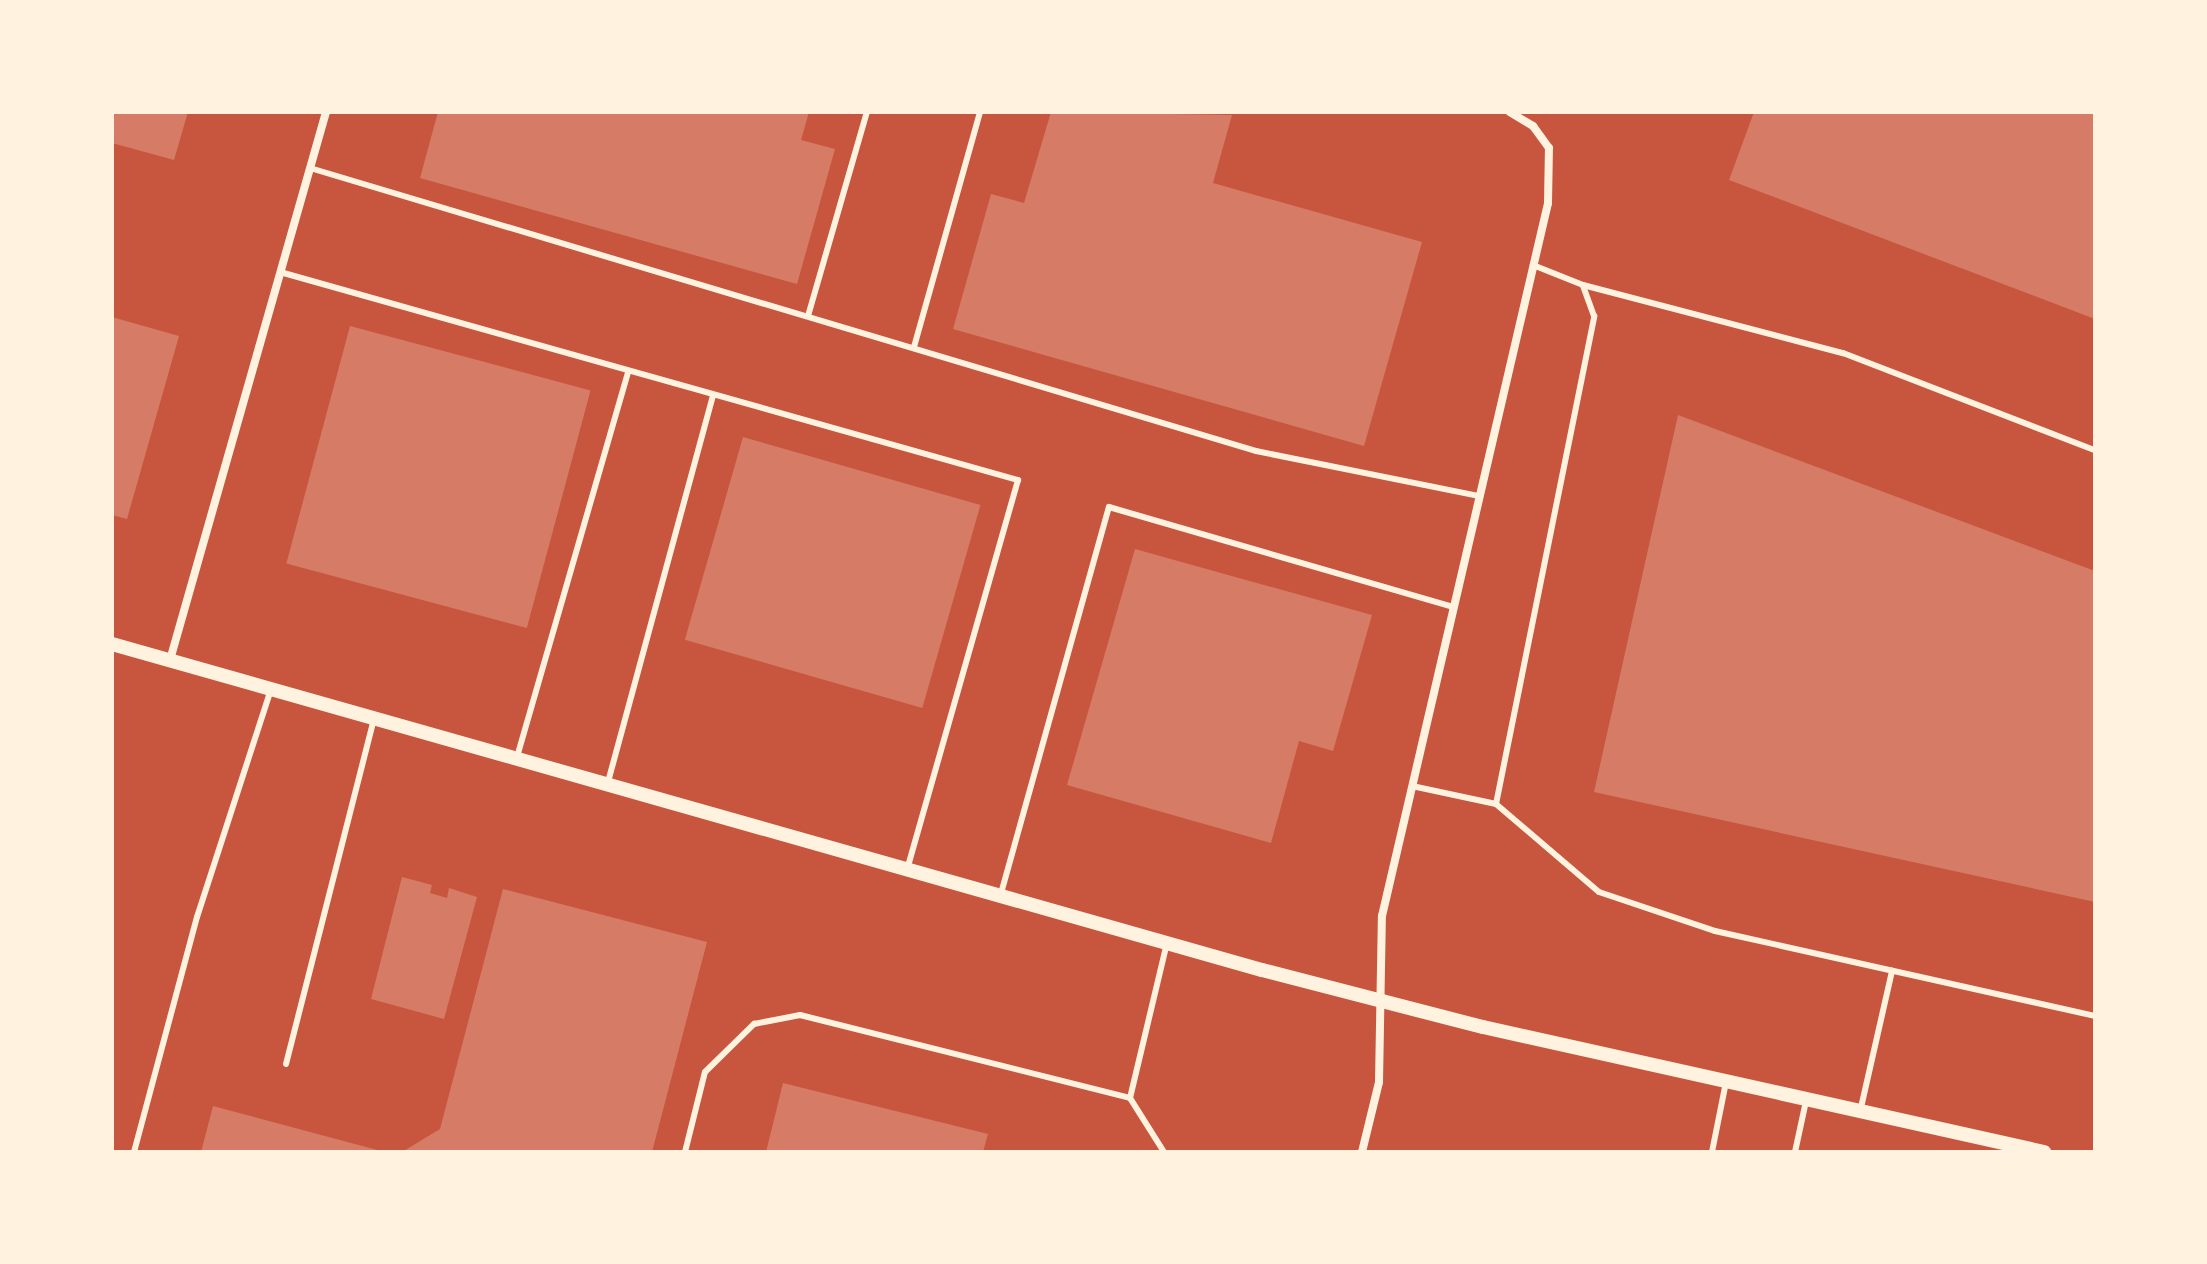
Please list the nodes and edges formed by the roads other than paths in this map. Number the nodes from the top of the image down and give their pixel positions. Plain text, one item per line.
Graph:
1 (326, 112) edge
2 (867, 112) edge
3 (980, 112) edge
4 (1510, 112) edge
5 (310, 168) junction
6 (1533, 265) junction
7 (280, 272) junction
8 (1583, 285) junction
9 (808, 316) junction
10 (914, 347) junction
11 (628, 372) junction
12 (713, 395) junction
13 (2095, 450) edge
14 (1480, 496) junction
15 (1454, 607) junction
16 (112, 644) edge
17 (170, 660) junction
18 (271, 689) junction
19 (374, 718) junction
20 (516, 759) junction
21 (607, 785) junction
22 (1412, 786) junction
23 (1496, 804) junction
24 (907, 871) junction
25 (1000, 897) junction
26 (1167, 943) junction
27 (1892, 971) junction
28 (1382, 1001) junction
29 (2095, 1016) edge
30 (286, 1064) dead end
31 (1726, 1082) junction
32 (1130, 1098) junction
33 (1806, 1100) junction
34 (1860, 1112) junction
35 (134, 1152) edge
36 (685, 1152) edge
37 (1164, 1152) edge
38 (1362, 1152) edge
39 (1712, 1152) edge
40 (1795, 1152) edge
41 (2044, 1152) edge

1 - 5 street
2 - 9 lane
3 - 10 lane
4 - 6 street
5 - 7 street
5 - 9 lane
6 - 8 lane
6 - 14 street
7 - 11 lane
7 - 17 street
8 - 13 lane
8 - 23 lane
9 - 10 lane
10 - 14 lane
11 - 12 lane
11 - 20 lane
12 - 21 lane
12 - 24 lane
14 - 15 street
15 - 22 street
15 - 25 lane
16 - 17 street
17 - 18 street
18 - 19 street
18 - 35 lane
19 - 20 street
19 - 30 lane
20 - 21 street
21 - 24 street
22 - 23 lane
22 - 28 street
23 - 27 lane
24 - 25 street
25 - 26 street
26 - 28 street
26 - 32 lane
27 - 29 lane
27 - 34 lane
28 - 31 street
28 - 38 street
31 - 33 street
31 - 39 lane
32 - 36 lane
32 - 37 lane
33 - 34 street
33 - 40 lane
34 - 41 street

